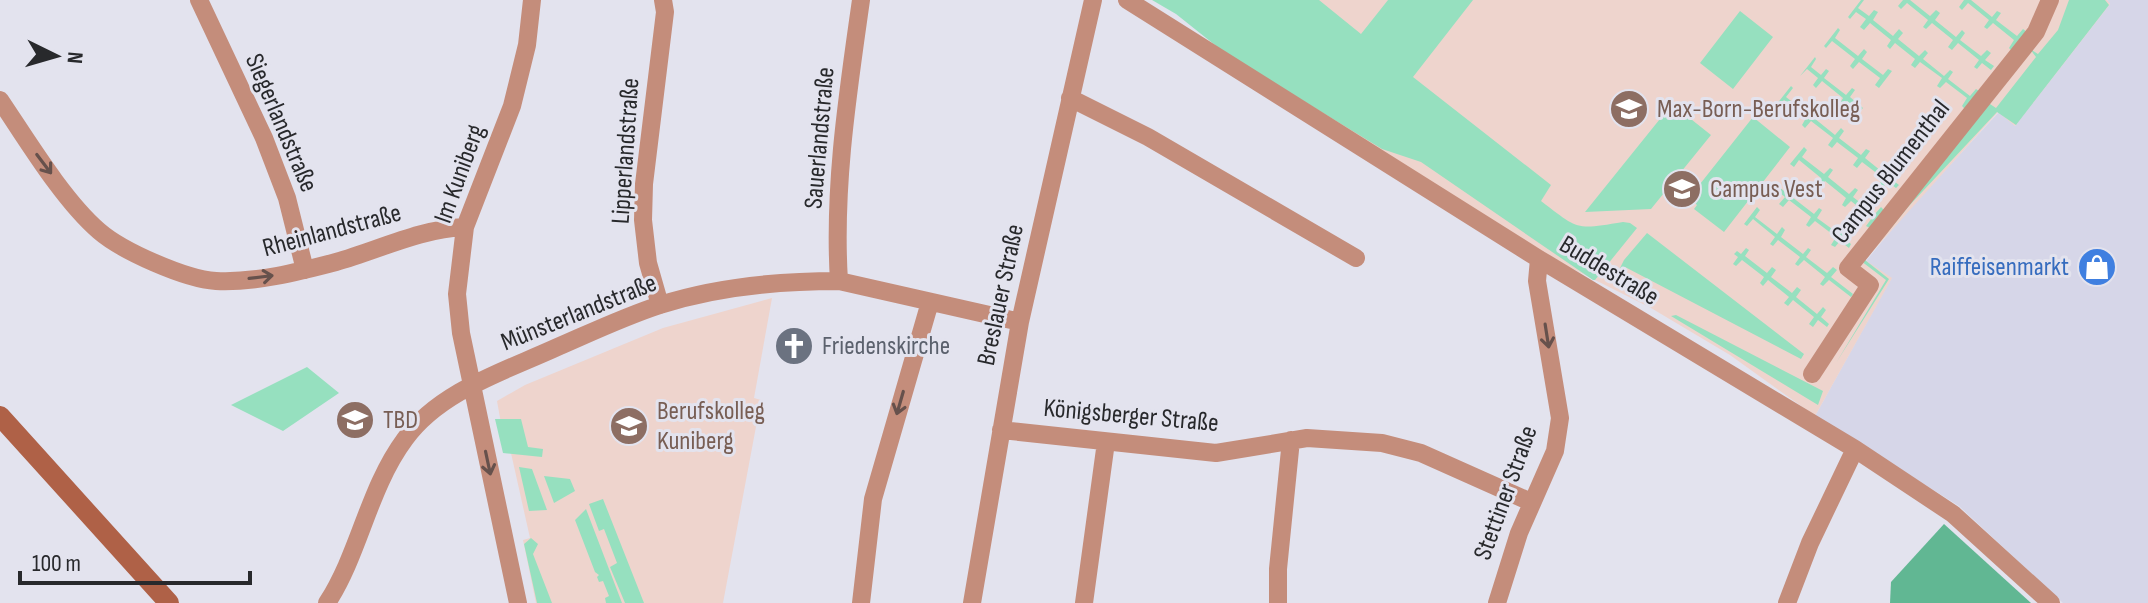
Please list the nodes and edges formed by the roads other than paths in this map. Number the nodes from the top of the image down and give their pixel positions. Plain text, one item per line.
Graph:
1 (199, 0) edge
2 (532, 0) edge
3 (663, 0) edge
4 (861, 0) edge
5 (1093, 0) edge
6 (1127, 0) edge
7 (2050, 0) edge
8 (1070, 98) junction
9 (0, 100) edge
10 (465, 227) junction
11 (1356, 258) dead end
12 (1539, 259) junction
13 (305, 270) junction
14 (839, 281) junction
15 (930, 302) junction
16 (660, 305) junction
17 (1020, 322) junction
18 (1812, 374) dead end
19 (472, 387) junction
20 (0, 416) edge
21 (1001, 430) junction
22 (1291, 440) junction
23 (1106, 442) junction
24 (1855, 449) junction
25 (1531, 502) junction
26 (169, 603) edge
27 (327, 603) edge
28 (518, 603) edge
29 (861, 603) edge
30 (972, 603) edge
31 (1084, 603) edge
32 (1278, 603) edge
33 (1497, 603) edge
34 (1787, 603) edge
35 (2051, 603) edge

1 - 13 street, Siegerlandstraße
2 - 10 street, Im Kuniberg
3 - 16 street, Lipperlandstraße
4 - 14 street, Sauerlandstraße
5 - 8 street, Breslauer Straße
6 - 12 street, Buddestraße
7 - 18 street, Campus Blumenthal
8 - 11 street
8 - 17 street, Breslauer Straße
9 -> 13 street, Rheinlandstraße
10 - 13 street, Rheinlandstraße
10 - 19 street, Im Kuniberg
12 - 24 street, Buddestraße
12 -> 25 street, Stettiner Straße
14 - 15 street, Münsterlandstraße
14 - 16 street, Münsterlandstraße
15 - 17 street, Münsterlandstraße
15 -> 29 street
16 - 19 street, Münsterlandstraße
17 - 21 street, Breslauer Straße
19 - 27 street, Münsterlandstraße
19 -> 28 street, Im Kuniberg
20 - 26 street
21 - 23 street, Königsberger Straße
21 - 30 street, Breslauer Straße
22 - 23 street, Königsberger Straße
22 - 25 street, Königsberger Straße
22 - 32 street
23 - 31 street
24 - 34 street
24 - 35 street, Buddestraße
25 - 33 street, Stettiner Straße

